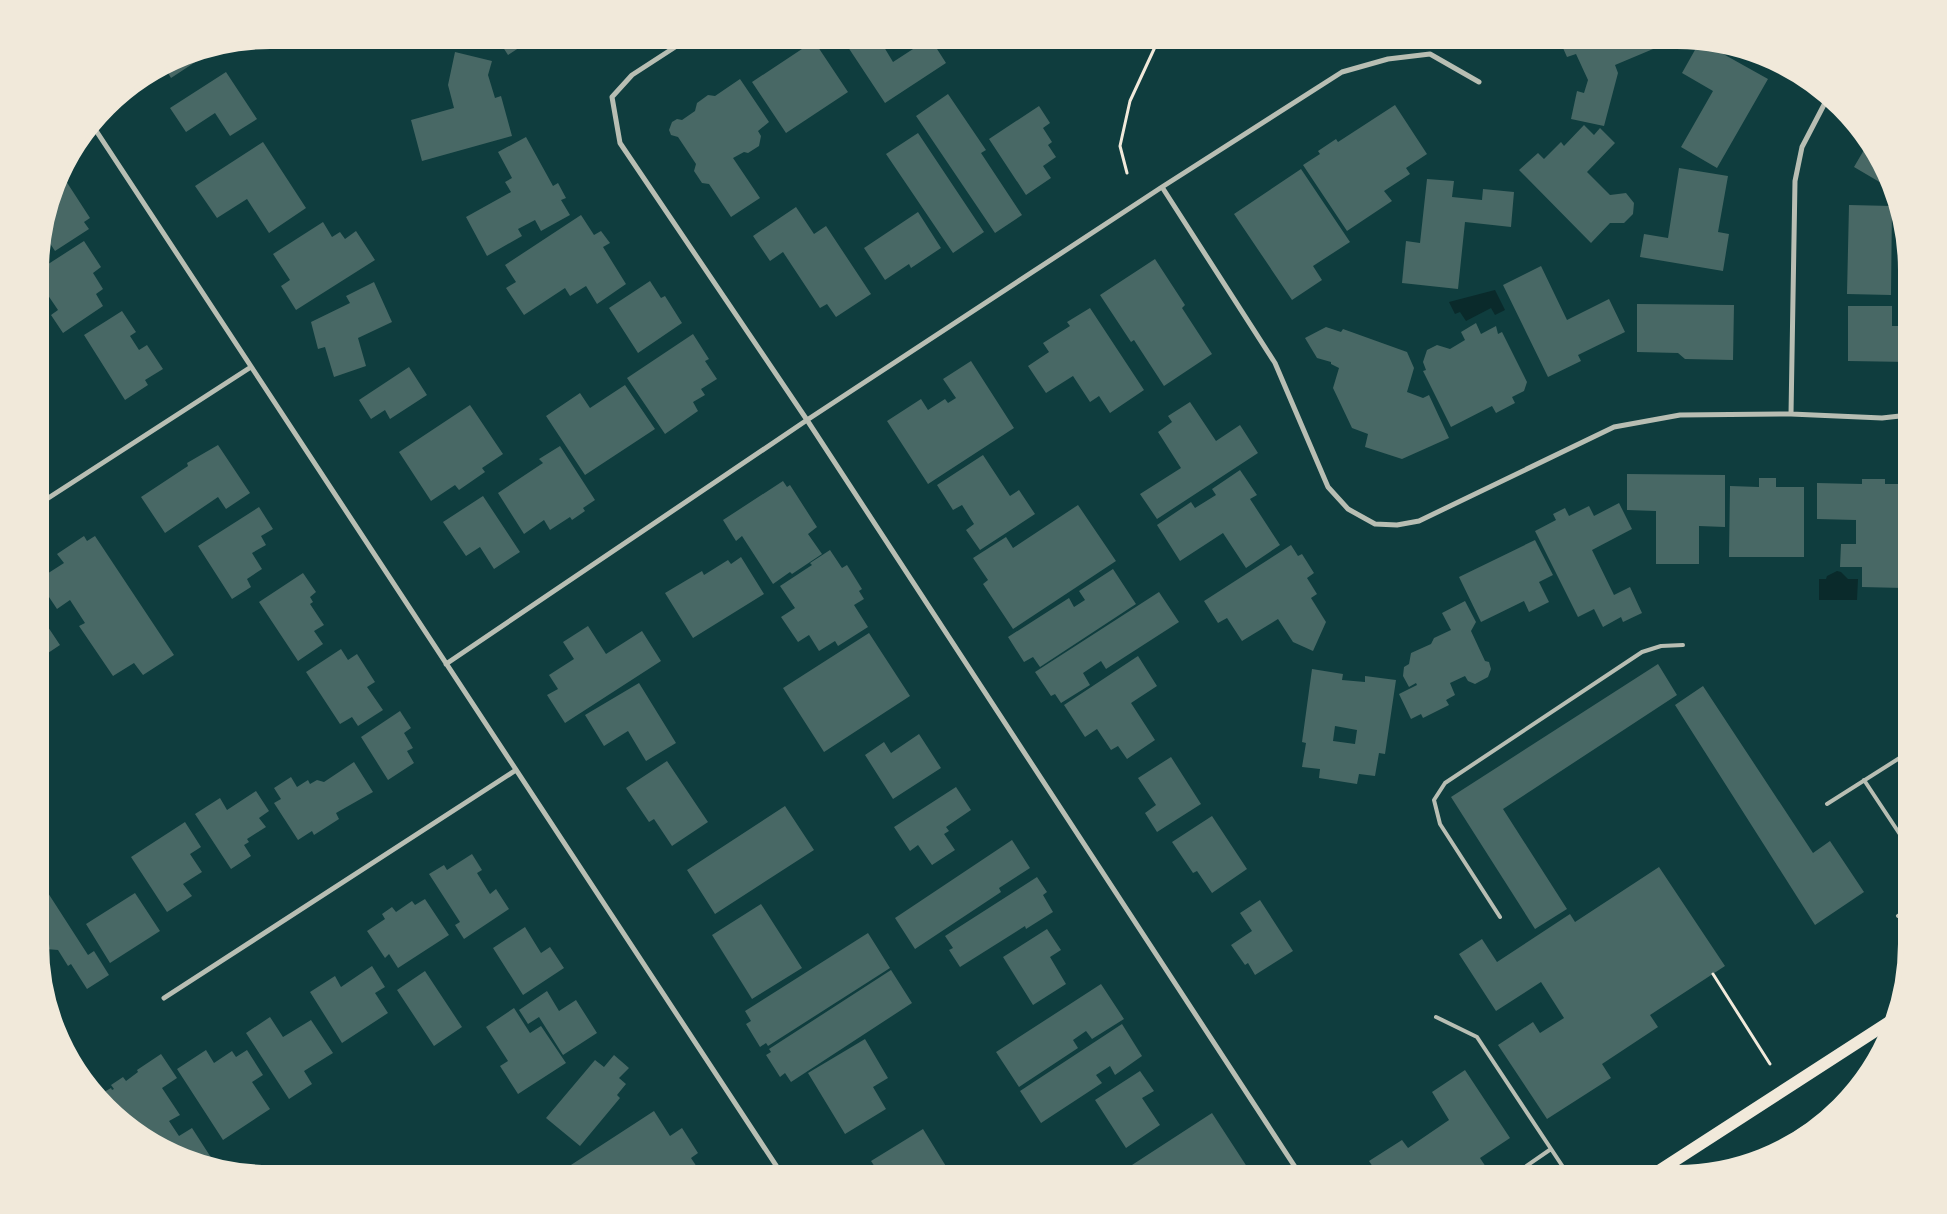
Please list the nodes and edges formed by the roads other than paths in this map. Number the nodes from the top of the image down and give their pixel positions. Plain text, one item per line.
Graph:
1 (677, 46) edge
2 (1480, 82) dead end
3 (1825, 103) edge
4 (96, 130) edge
5 (1162, 187) junction
6 (251, 367) junction
7 (1791, 414) junction
8 (1901, 416) edge
9 (807, 420) junction
10 (46, 500) edge
11 (1682, 645) dead end
12 (446, 664) junction
13 (1901, 757) edge
14 (516, 770) junction
15 (1864, 780) junction
16 (1827, 804) dead end
17 (1901, 836) edge
18 (1901, 914) edge
19 (1898, 916) dead end
20 (1500, 917) dead end
21 (164, 998) dead end
22 (1436, 1017) dead end
23 (1886, 1024) edge
24 (1551, 1149) junction
25 (778, 1168) edge
26 (1296, 1168) edge
27 (1522, 1168) edge
28 (1564, 1168) edge
29 (1663, 1168) edge

1 - 9 street
2 - 5 street
3 - 7 street
4 - 6 street
5 - 7 street
5 - 9 street
6 - 10 street
6 - 12 street
7 - 8 street
9 - 12 street
9 - 26 street
11 - 20 lane
12 - 14 street
13 - 15 lane
14 - 21 street
14 - 25 street
15 - 16 lane
15 - 17 lane
18 - 19 lane
22 - 24 lane
23 - 29 main road
24 - 27 lane
24 - 28 lane

